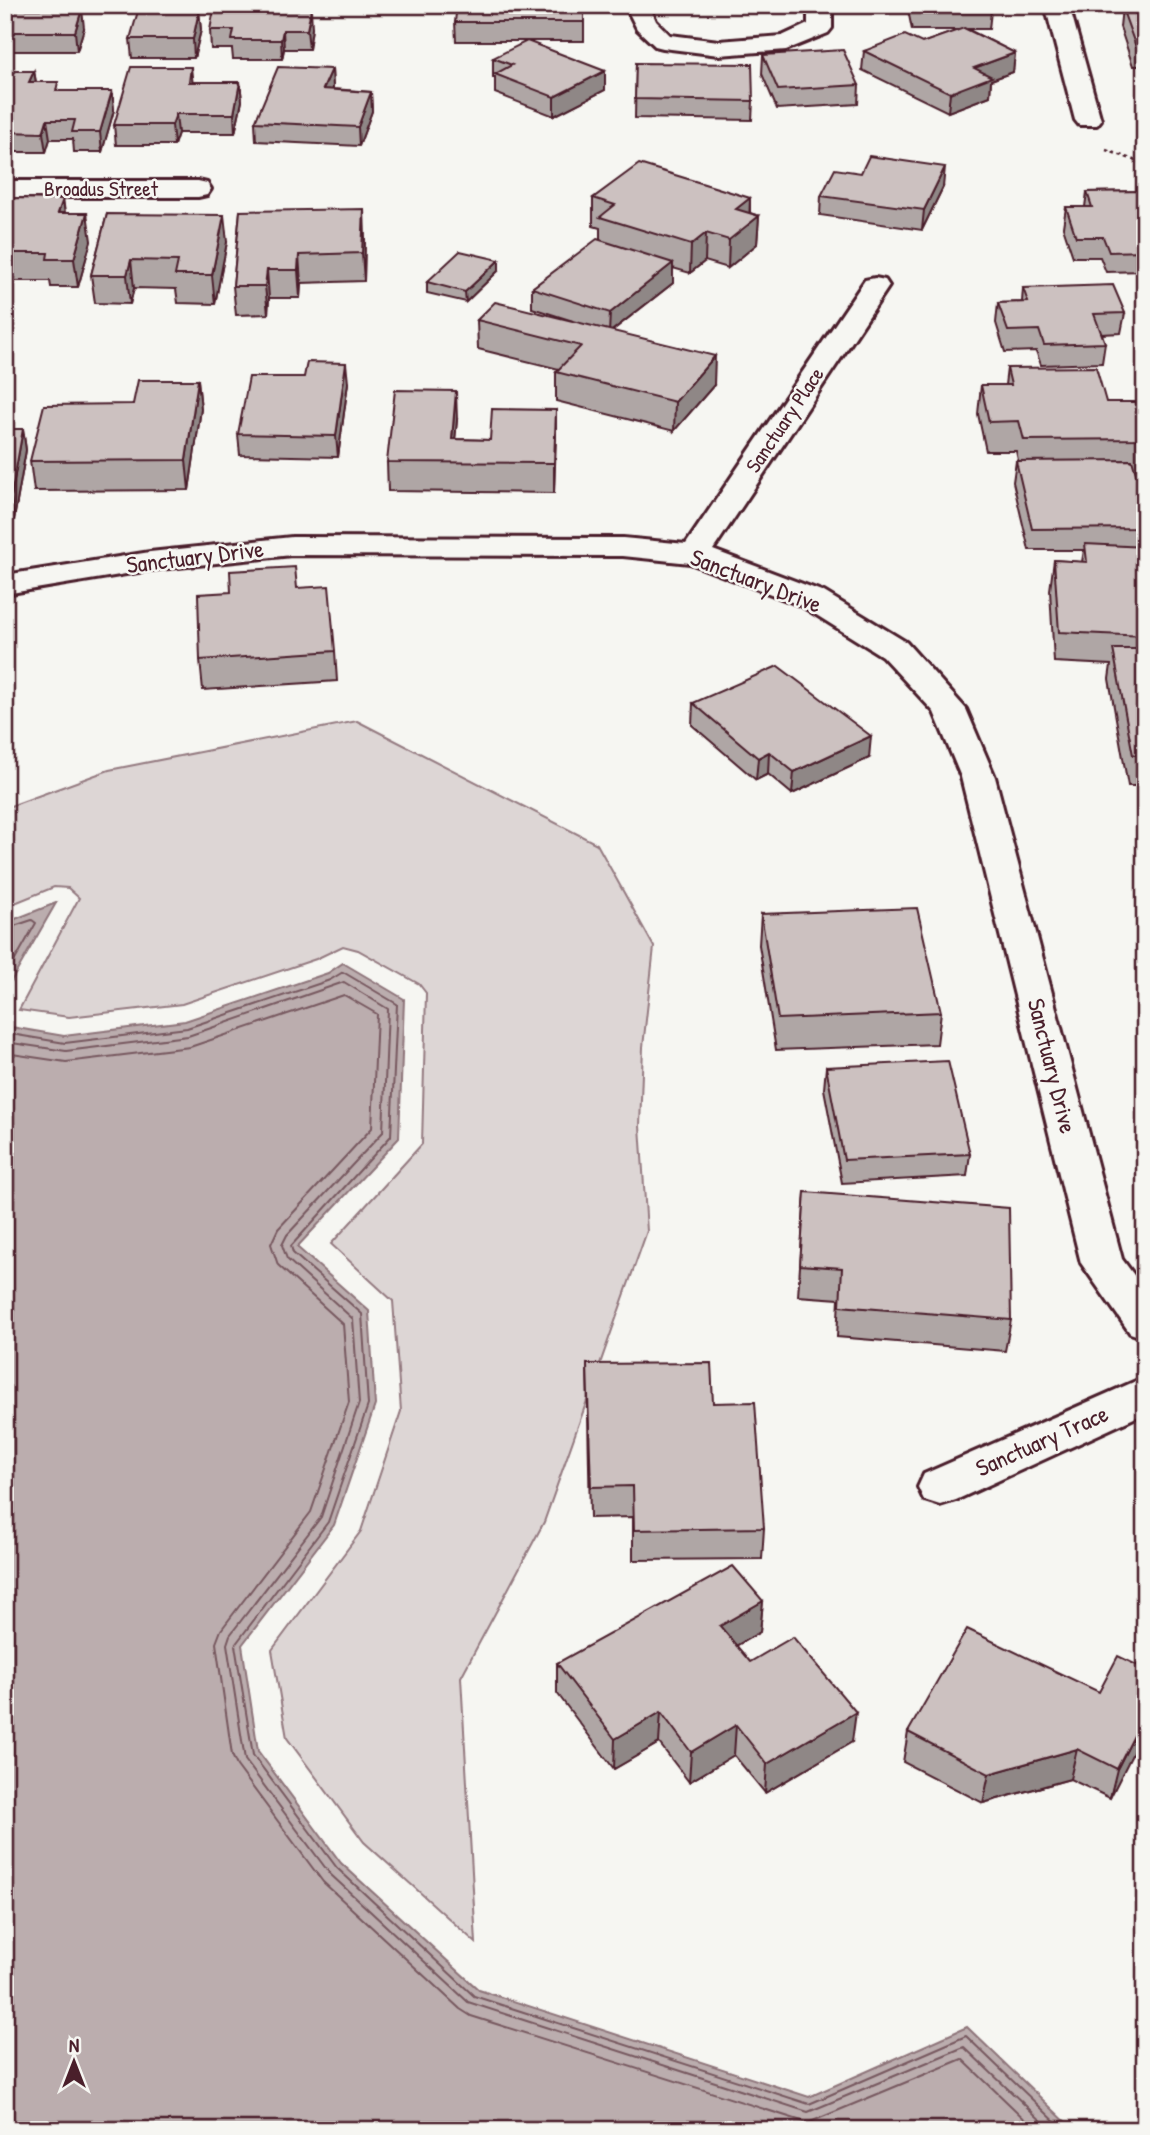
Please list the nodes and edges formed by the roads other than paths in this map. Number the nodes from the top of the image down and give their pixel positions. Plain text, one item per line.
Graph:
1 (637, 5) edge
2 (820, 5) edge
3 (1057, 5) edge
4 (1088, 120) dead end
5 (5, 189) edge
6 (198, 189) dead end
7 (875, 286) dead end
8 (695, 554) junction
9 (5, 585) edge
10 (1145, 1322) edge
11 (1145, 1394) edge
12 (940, 1487) dead end

1 - 2 street
3 - 4 street
5 - 6 street, Broadus Street
7 - 8 street, Sanctuary Place
8 - 9 street, Sanctuary Drive
8 - 10 street, Sanctuary Drive
11 - 12 street, Sanctuary Trace

